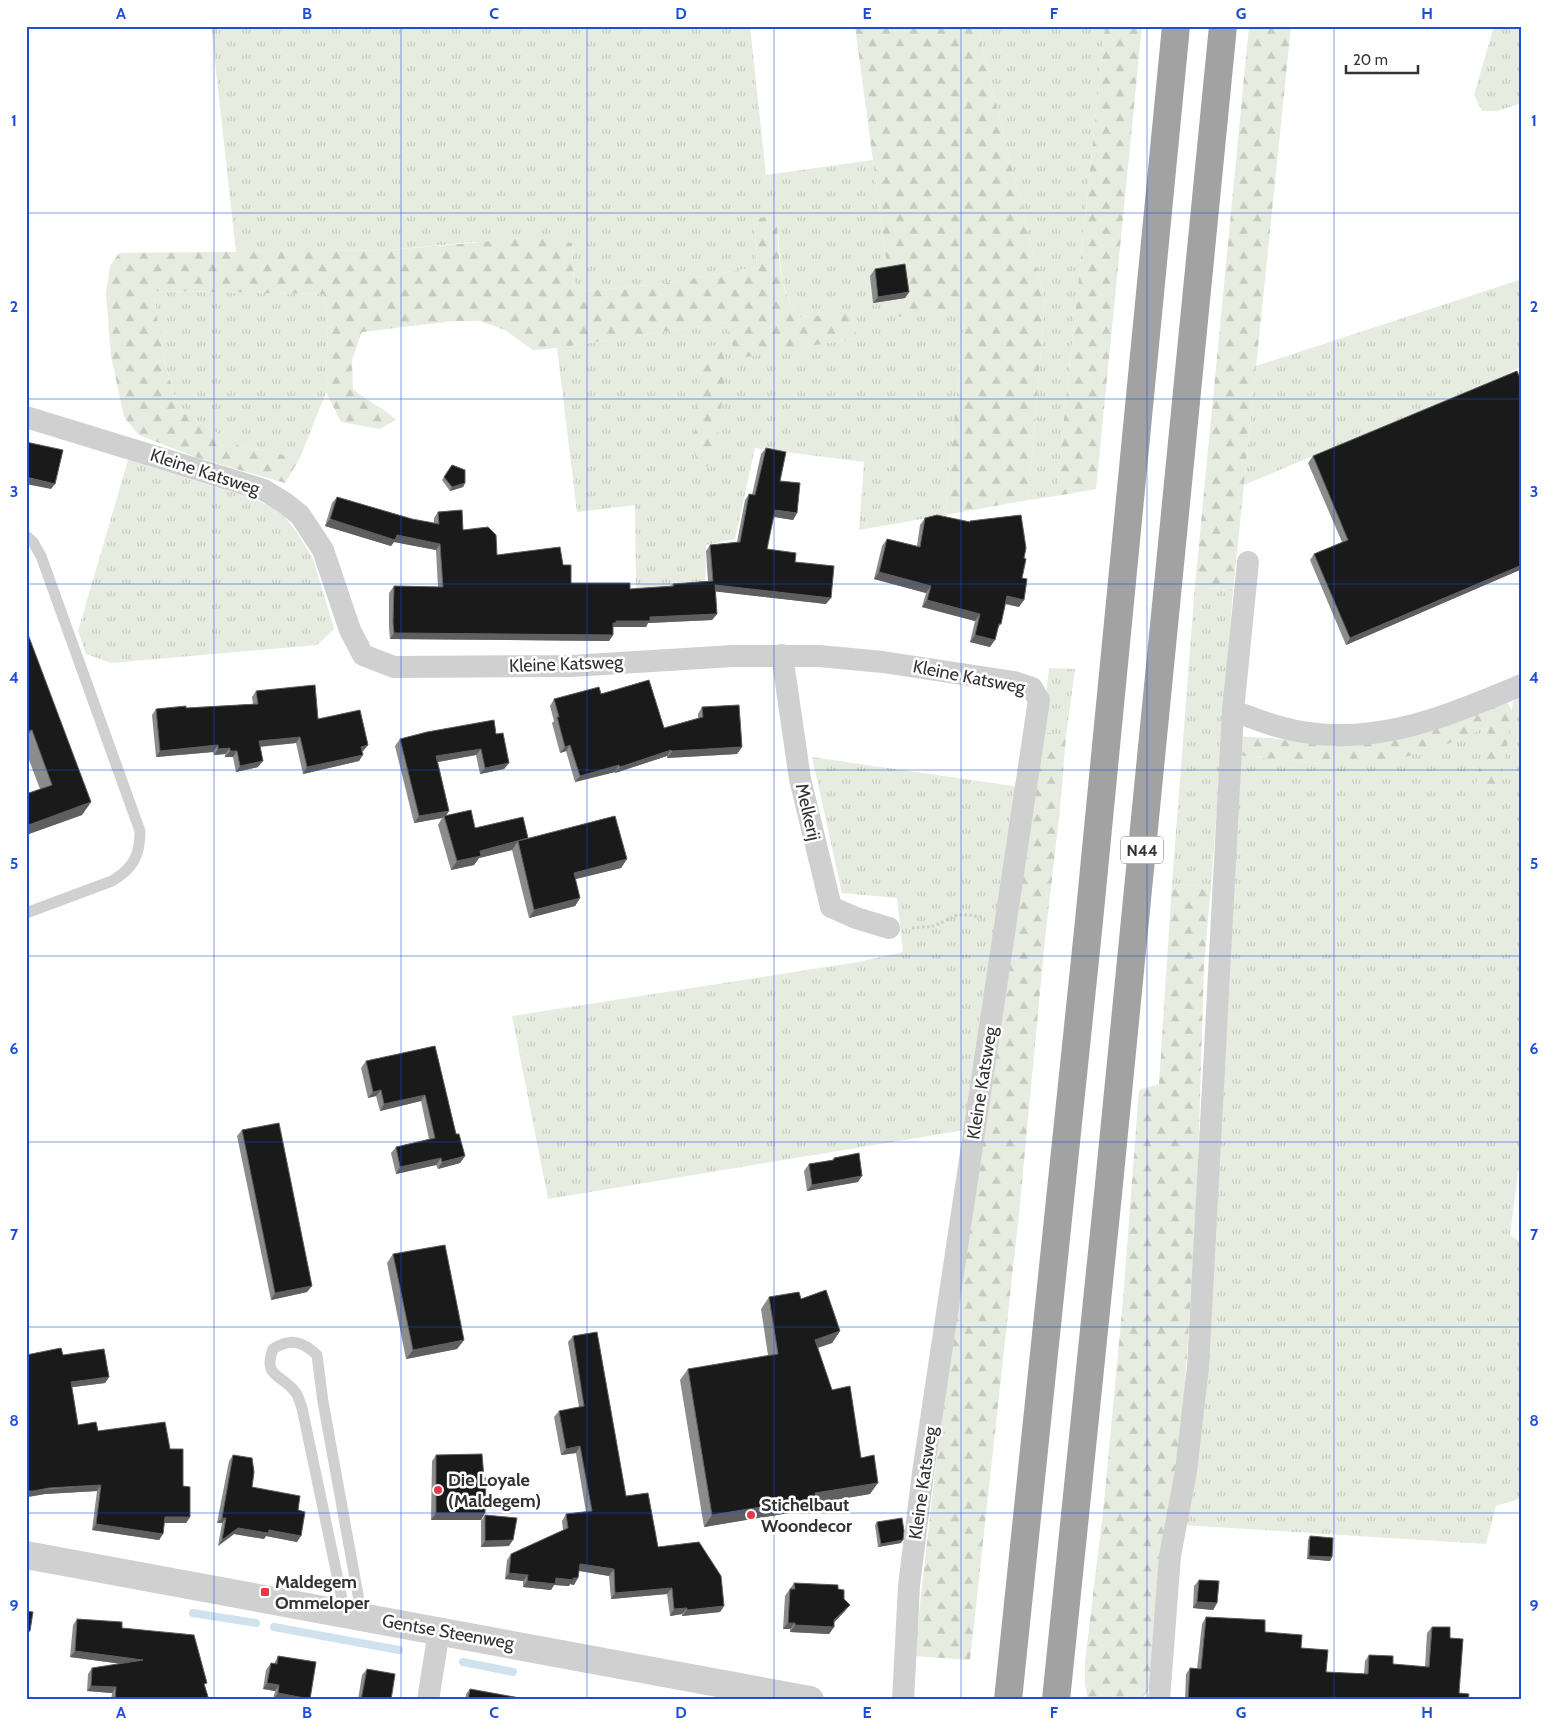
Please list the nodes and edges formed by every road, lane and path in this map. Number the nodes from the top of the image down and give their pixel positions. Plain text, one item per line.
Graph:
1 (1176, 26) edge
2 (1223, 26) edge
3 (26, 417) edge
4 (26, 536) edge
5 (1248, 562) dead end
6 (782, 655) junction
7 (1522, 685) edge
8 (1233, 711) junction
9 (26, 913) edge
10 (1005, 924) junction
11 (889, 928) joint
12 (26, 1555) edge
13 (353, 1615) junction
14 (439, 1631) junction
15 (1057, 1687) edge
16 (428, 1700) edge
17 (810, 1700) edge
18 (903, 1700) edge
19 (1008, 1700) edge
20 (1159, 1700) edge

1 - 19 highway, N44
2 - 15 highway, N44
3 - 6 street, Kleine Katsweg
4 - 9 lane
5 - 8 street
6 - 10 street, Kleine Katsweg
6 - 11 street, Melkerij
7 - 8 street
8 - 20 street
10 - 11 path
10 - 18 street, Kleine Katsweg
12 - 13 street, Gentse Steenweg
13 - 13 lane
13 - 14 street, Gentse Steenweg
14 - 16 street
14 - 17 street, Gentse Steenweg

